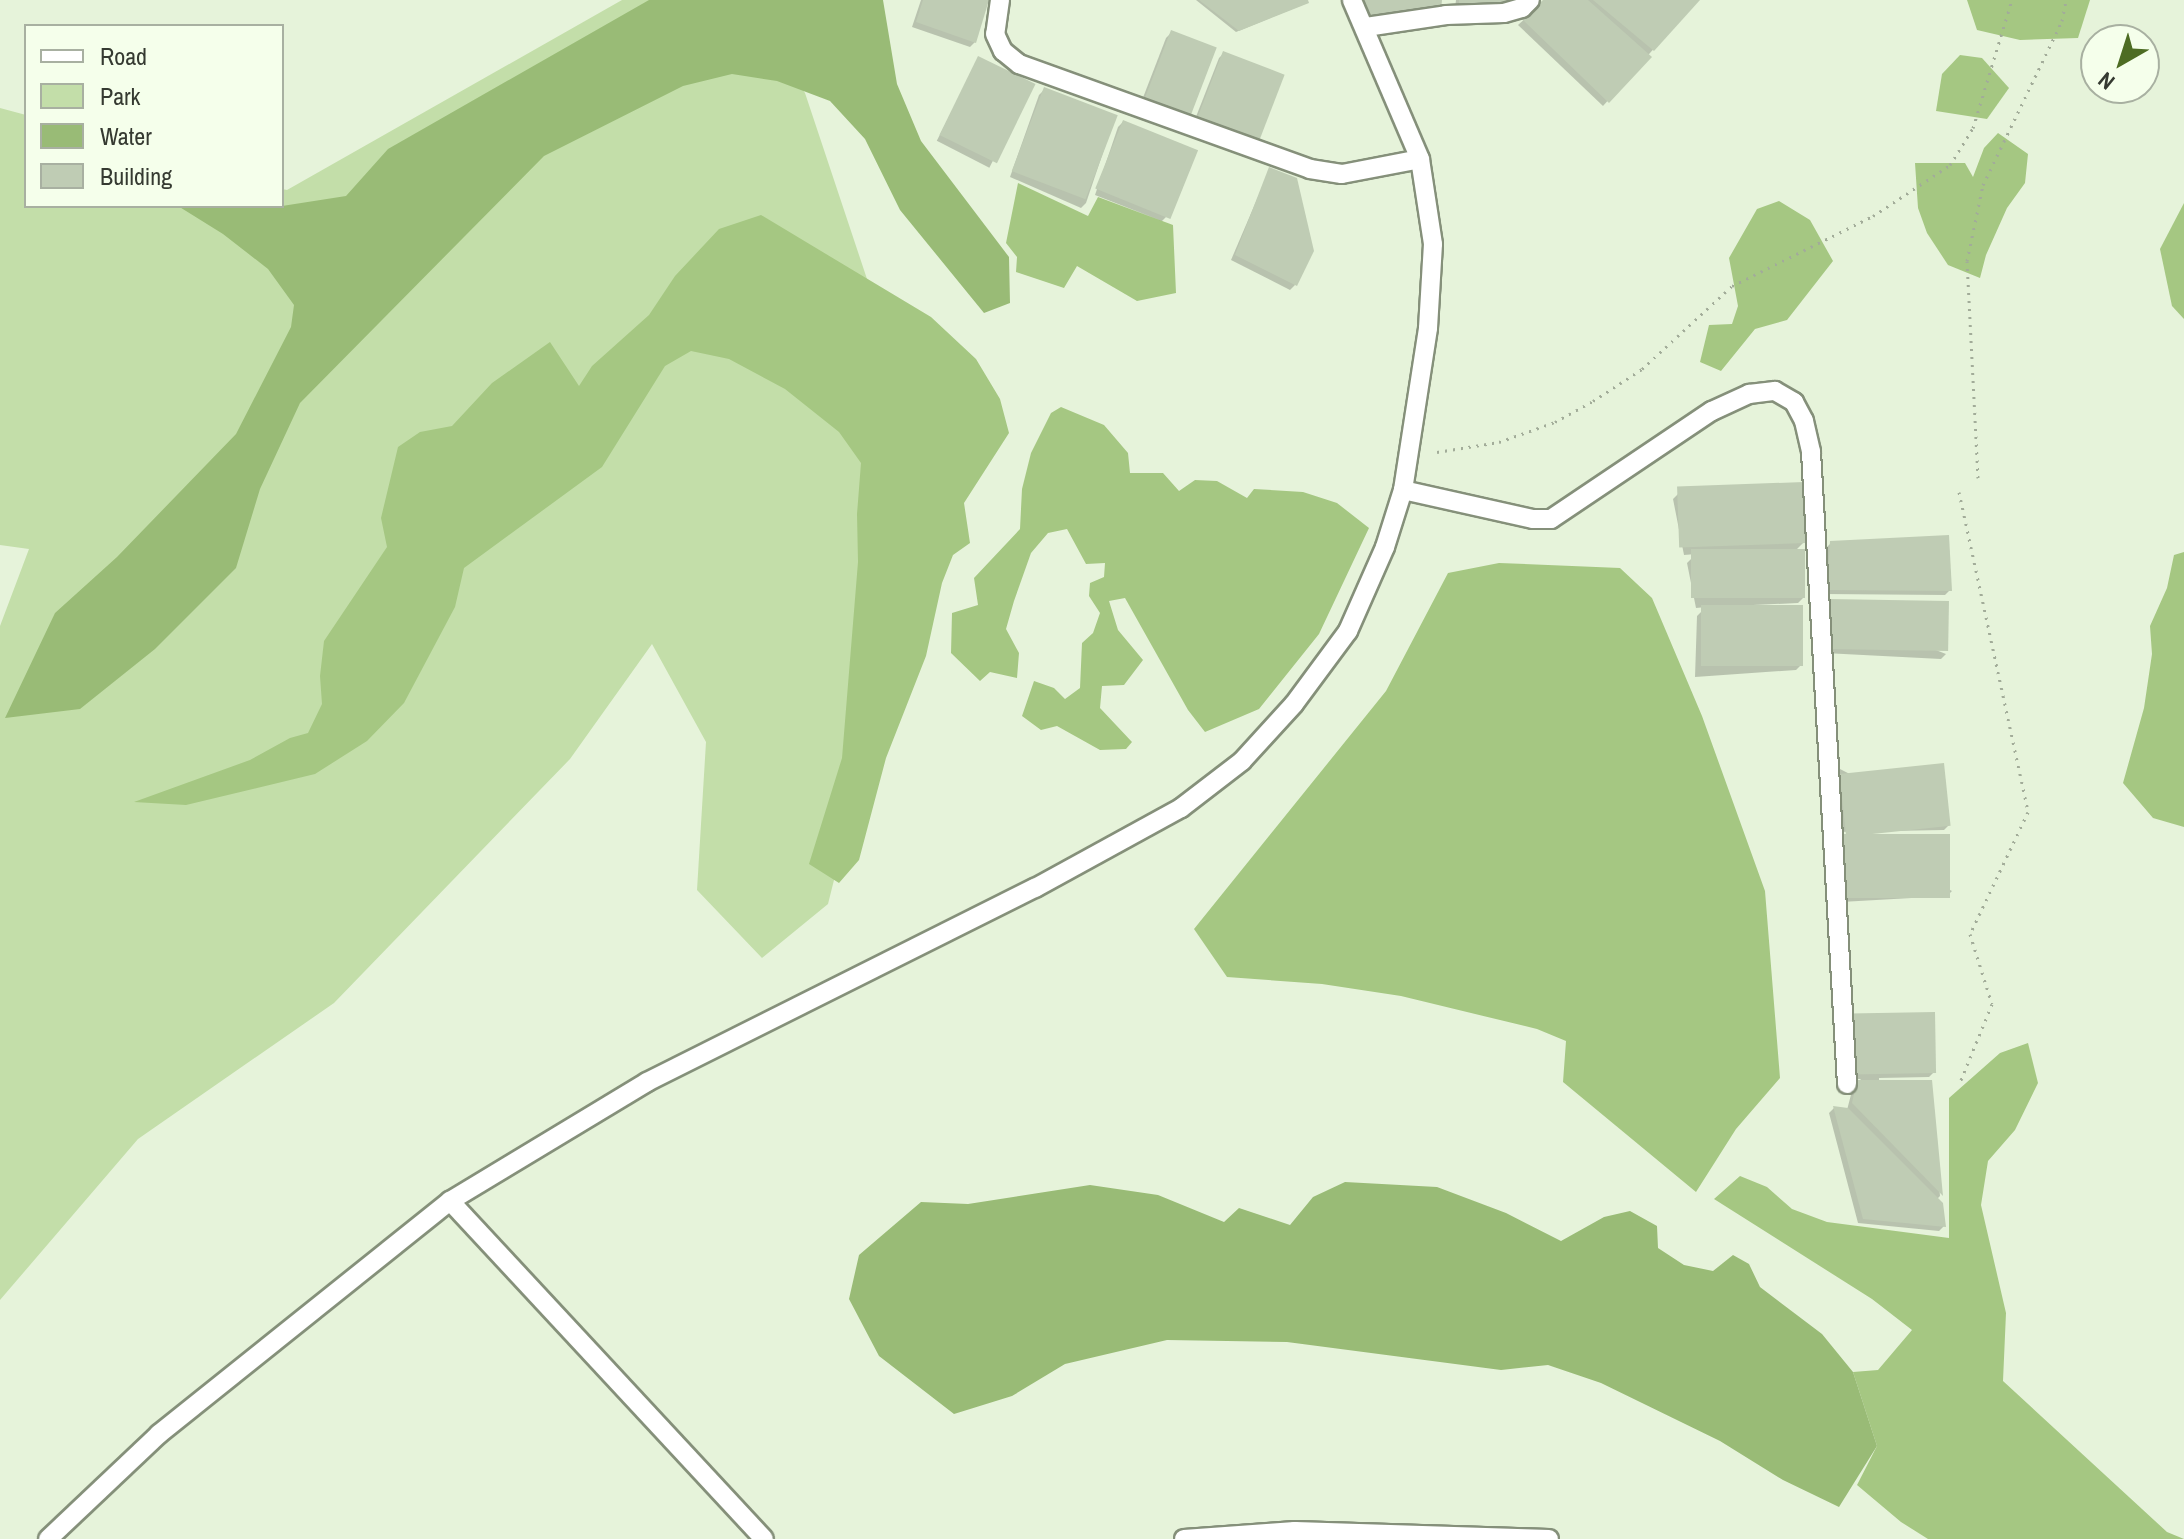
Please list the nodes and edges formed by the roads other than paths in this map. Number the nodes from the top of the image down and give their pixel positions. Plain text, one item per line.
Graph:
1 (1000, 0) edge
2 (1352, 0) edge
3 (1530, 0) edge
4 (1448, 8) edge
5 (1366, 27) junction
6 (1420, 159) junction
7 (1403, 490) junction
8 (1847, 1084) dead end
9 (450, 1201) junction
10 (48, 1539) edge
11 (764, 1539) edge
12 (1184, 1539) edge
13 (1549, 1539) edge

1 - 6 street
2 - 5 street
3 - 4 street
4 - 5 street
5 - 6 street
6 - 7 street
7 - 8 street
7 - 9 street
9 - 10 street
9 - 11 street
12 - 13 street

